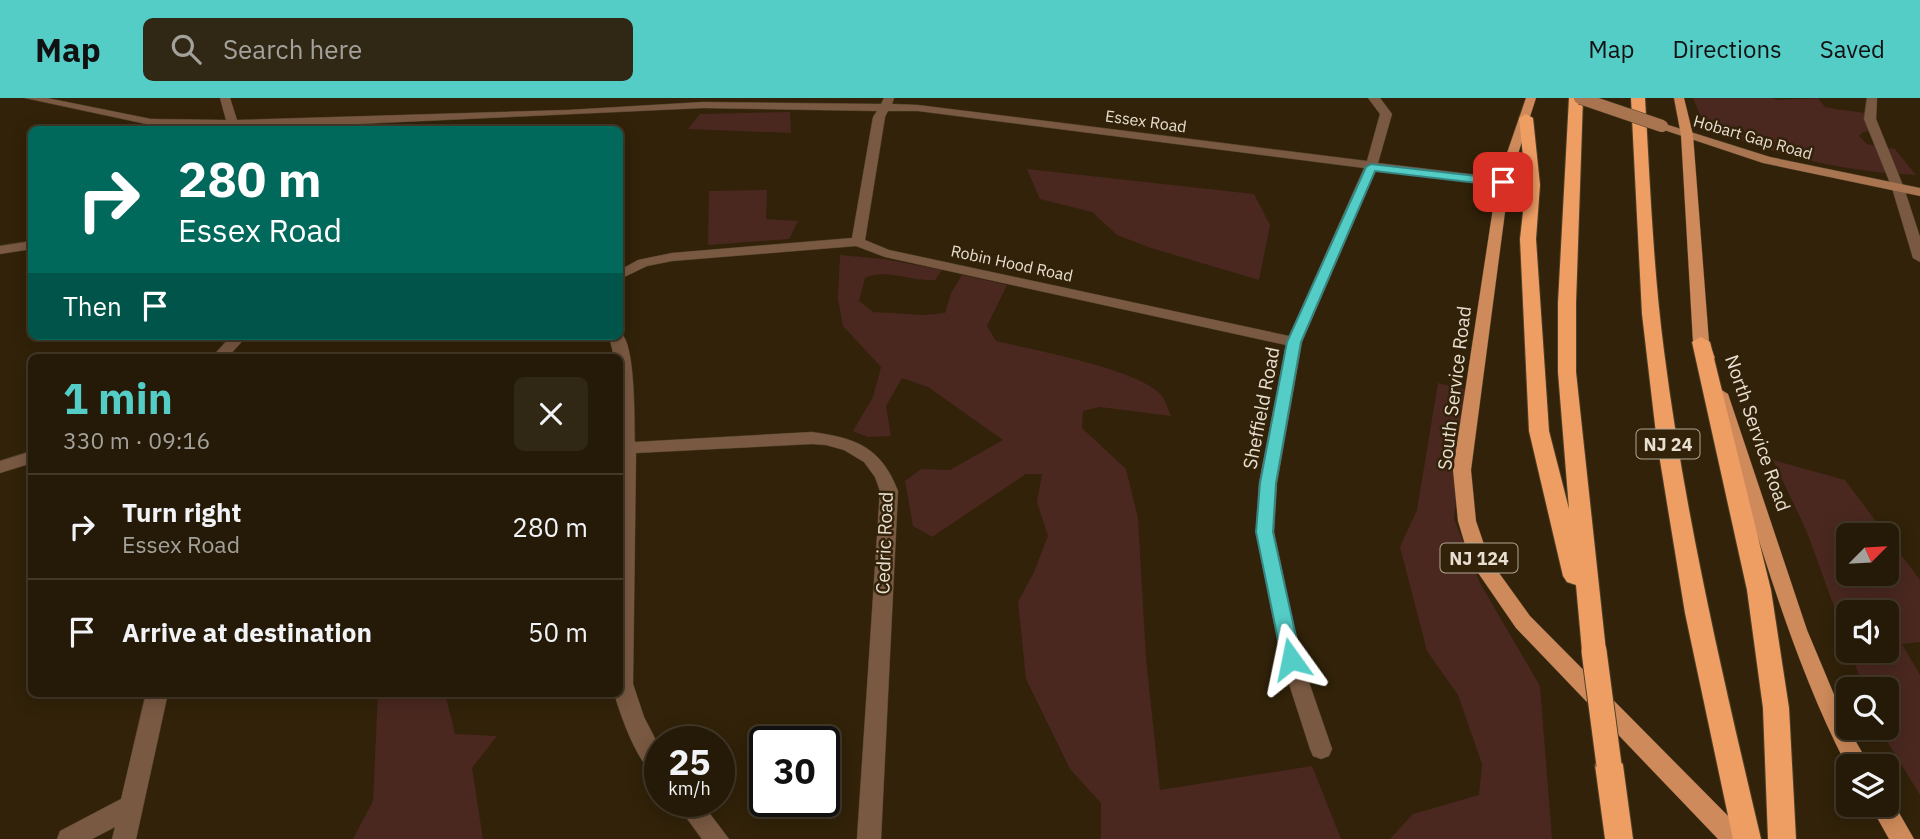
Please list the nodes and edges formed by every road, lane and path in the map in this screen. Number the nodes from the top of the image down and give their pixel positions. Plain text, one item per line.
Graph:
1 (30, 98) edge
2 (225, 98) edge
3 (556, 98) edge
4 (1373, 98) edge
5 (1531, 98) edge
6 (1578, 98) edge
7 (1638, 98) edge
8 (1679, 98) edge
9 (1872, 98) edge
10 (887, 103) edge
11 (568, 113) junction
12 (1526, 118) junction
13 (217, 126) edge
14 (234, 126) edge
15 (258, 126) edge
16 (1687, 135) junction
17 (1371, 167) junction
18 (1503, 182) junction
19 (1898, 188) junction
20 (1920, 192) edge
21 (858, 242) junction
22 (28, 245) edge
23 (0, 250) edge
24 (1920, 258) edge
25 (623, 273) edge
26 (235, 340) edge
27 (1294, 342) junction
28 (1701, 342) junction
29 (223, 354) edge
30 (623, 364) edge
31 (627, 448) junction
32 (28, 458) edge
33 (0, 467) edge
34 (623, 637) edge
35 (1594, 651) junction
36 (623, 687) edge
37 (156, 697) edge
38 (644, 740) edge
39 (1321, 748) dead end
40 (1853, 754) edge
41 (131, 806) junction
42 (699, 817) edge
43 (1889, 817) edge
44 (1782, 836) edge
45 (69, 839) edge
46 (124, 839) edge
47 (717, 839) edge
48 (869, 839) edge
49 (1619, 839) edge
50 (1734, 839) edge
51 (1747, 839) edge
52 (1902, 839) edge

1 - 13 street, Essex Road
2 - 14 street
3 - 11 street
4 - 17 street, Sheffield Road
5 - 12 main road, South Service Road / NJ 124
6 - 16 street, Hobart Gap Road, bridge
6 - 35 highway
7 - 51 highway, NJ 24
8 - 16 main road, North Service Road
9 - 19 street
10 - 11 street, Essex Road
10 - 17 street, Essex Road
10 - 21 street
11 - 15 street, Essex Road
12 - 18 main road, South Service Road / NJ 124
12 - 35 highway
16 - 19 street, Hobart Gap Road
16 - 28 main road, North Service Road
17 - 18 street, Essex Road
17 - 27 street, Sheffield Road
18 - 50 main road, South Service Road / NJ 124
19 - 20 street, Hobart Gap Road
19 - 24 street
21 - 25 street
21 - 27 street, Robin Hood Road
22 - 23 street
26 - 29 street
27 - 39 street, Sheffield Road
28 - 40 main road, North Service Road
28 - 44 highway
30 - 31 street
31 - 34 street
31 - 48 street, Cedric Road
32 - 33 street
35 - 49 highway, bridge
36 - 38 street
37 - 41 street
41 - 45 street
41 - 46 street
42 - 47 street
43 - 52 main road

